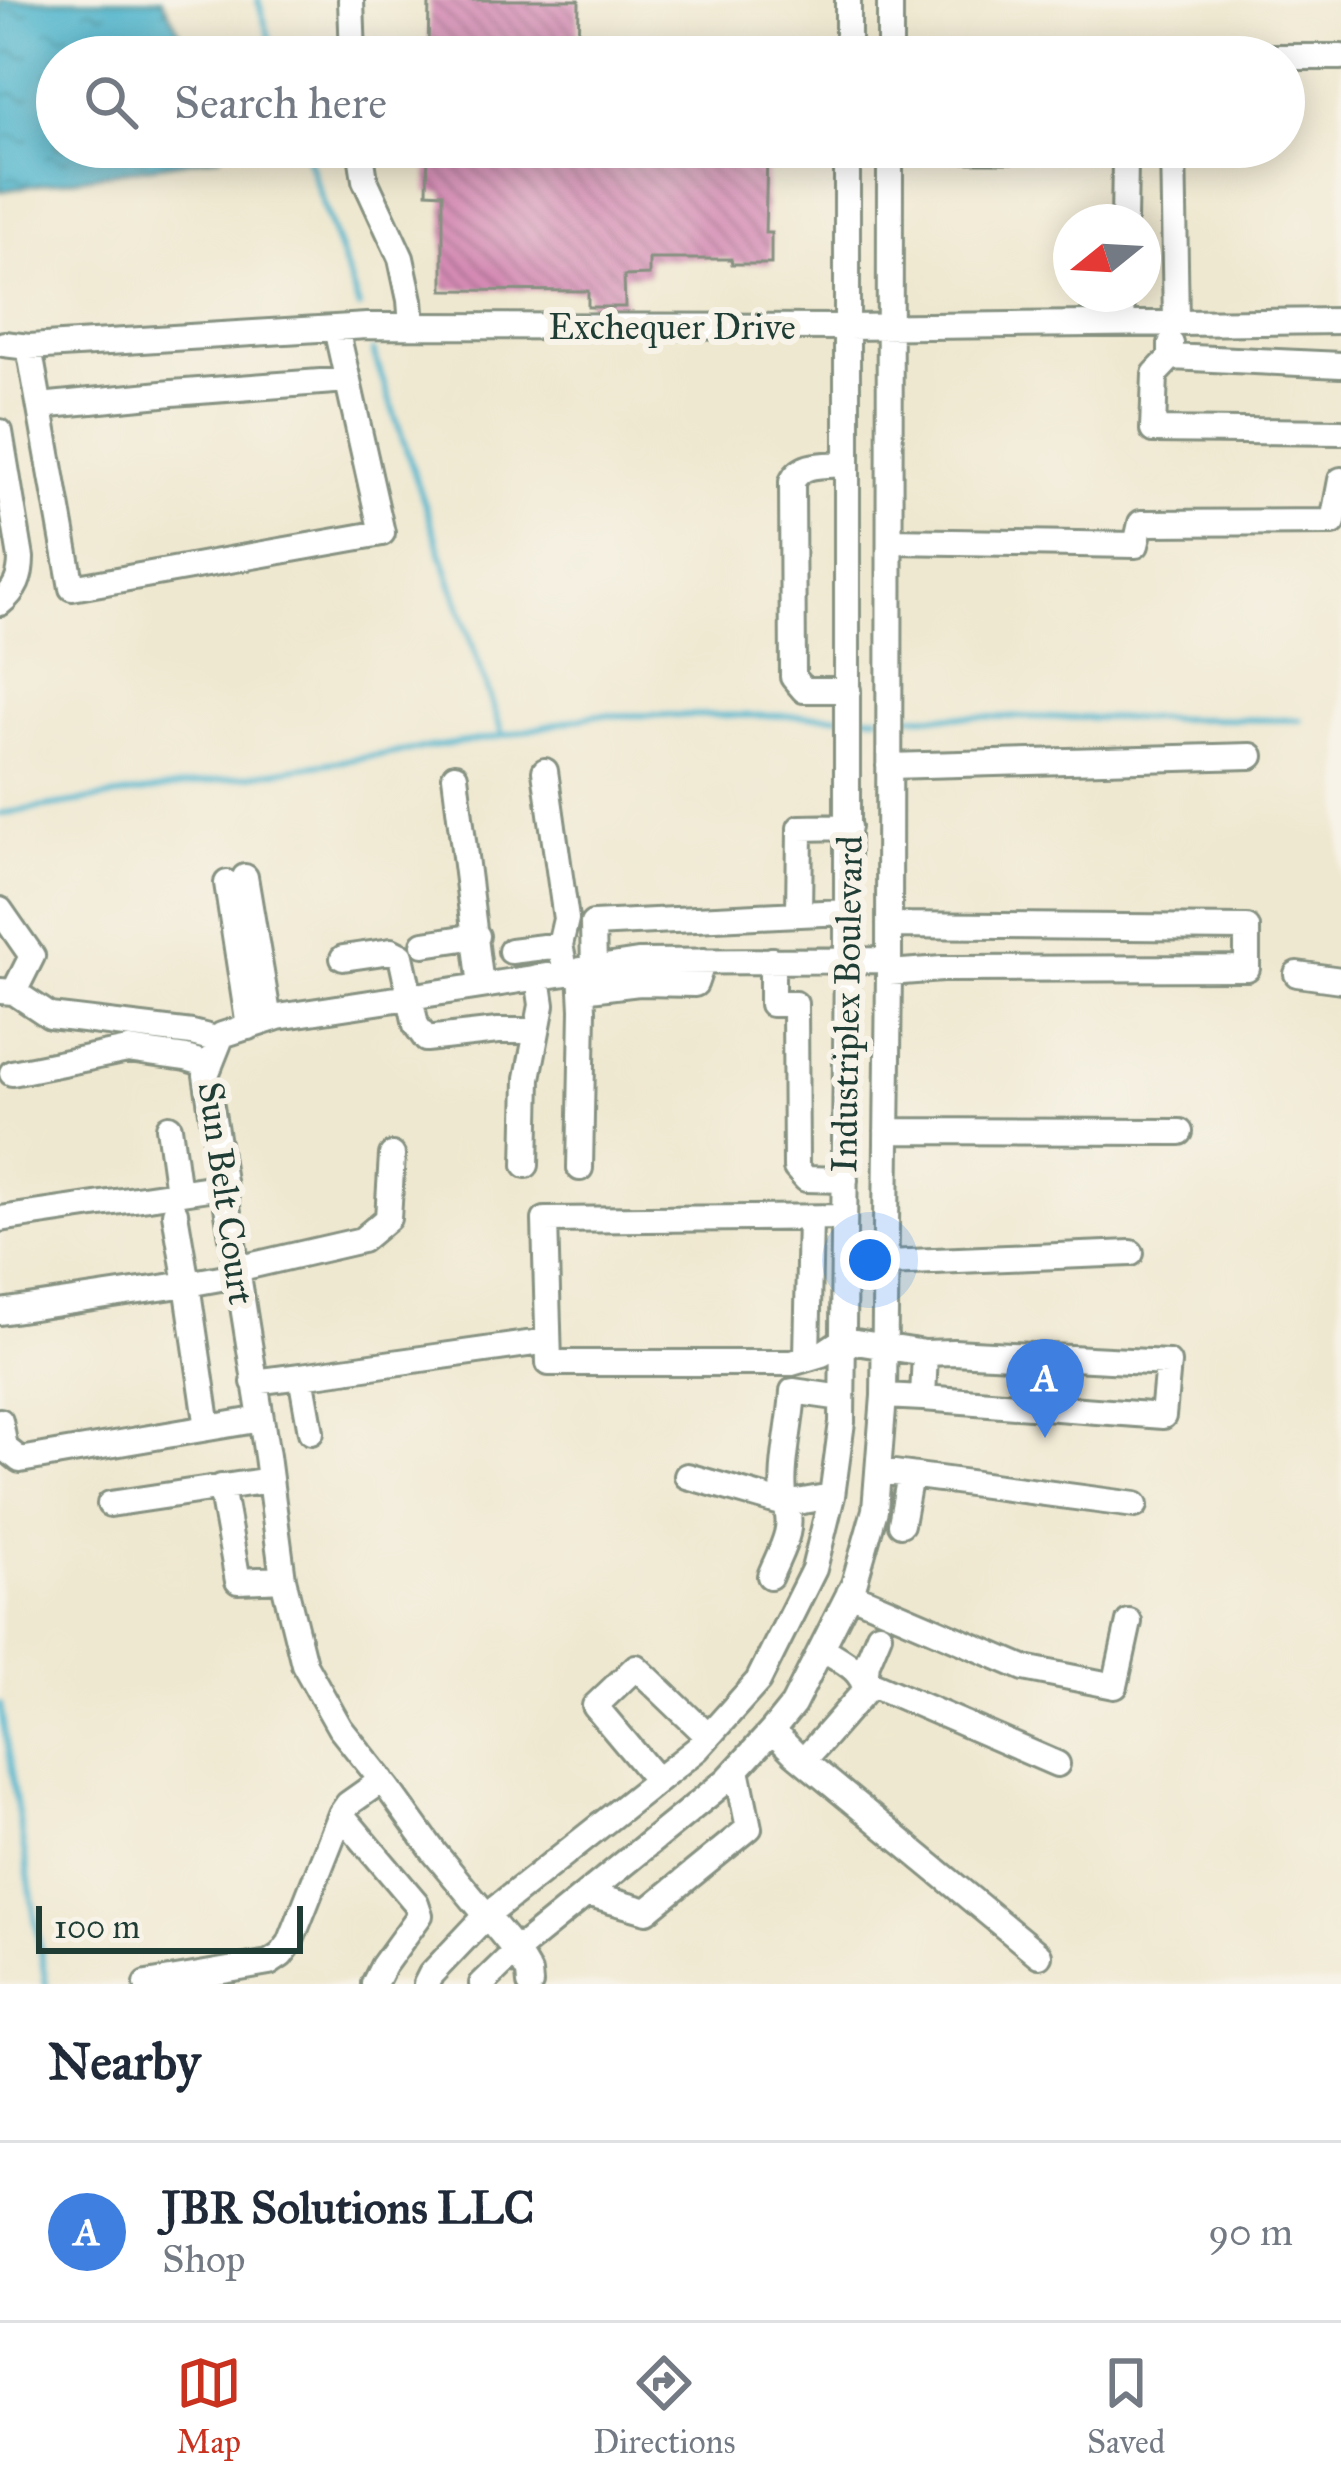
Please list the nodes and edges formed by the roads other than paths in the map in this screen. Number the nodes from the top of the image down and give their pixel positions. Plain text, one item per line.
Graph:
1 (350, 0) edge
2 (848, 0) edge
3 (890, 0) edge
4 (352, 36) edge
5 (848, 36) edge
6 (890, 36) edge
7 (1305, 57) edge
8 (1341, 57) edge
9 (363, 168) edge
10 (847, 168) edge
11 (890, 168) edge
12 (1125, 168) edge
13 (1172, 168) edge
14 (1124, 204) edge
15 (1121, 312) edge
16 (1341, 321) edge
17 (1121, 323) junction
18 (1173, 323) junction
19 (412, 326) junction
20 (890, 326) junction
21 (847, 327) junction
22 (336, 328) junction
23 (7, 346) edge
24 (1171, 357) junction
25 (1341, 365) edge
26 (348, 380) junction
27 (40, 406) junction
28 (0, 432) edge
29 (1341, 432) edge
30 (848, 464) junction
31 (1341, 480) edge
32 (890, 541) junction
33 (0, 603) edge
34 (849, 648) junction
35 (888, 648) junction
36 (848, 690) junction
37 (1251, 756) dead end
38 (889, 766) junction
39 (545, 771) dead end
40 (455, 776) dead end
41 (848, 827) junction
42 (236, 880) dead end
43 (0, 910) edge
44 (848, 912) junction
45 (799, 914) junction
46 (889, 925) junction
47 (477, 936) junction
48 (424, 944) dead end
49 (560, 945) junction
50 (512, 951) dead end
51 (343, 958) dead end
52 (848, 959) junction
53 (772, 960) junction
54 (889, 967) junction
55 (1297, 974) dead end
56 (581, 976) junction
57 (538, 977) junction
58 (1341, 980) edge
59 (482, 986) junction
60 (7, 992) edge
61 (411, 997) junction
62 (259, 1023) junction
63 (537, 1031) junction
64 (220, 1040) junction
65 (210, 1065) junction
66 (13, 1073) dead end
67 (169, 1127) dead end
68 (887, 1131) junction
69 (1180, 1132) dead end
70 (392, 1155) dead end
71 (526, 1165) dead end
72 (580, 1168) dead end
73 (845, 1180) junction
74 (223, 1186) junction
75 (177, 1203) junction
76 (844, 1217) junction
77 (810, 1218) junction
78 (0, 1220) edge
79 (1131, 1253) dead end
80 (886, 1263) junction
81 (236, 1272) junction
82 (187, 1284) junction
83 (0, 1312) edge
84 (843, 1340) junction
85 (548, 1341) junction
86 (885, 1348) junction
87 (925, 1353) junction
88 (795, 1359) junction
89 (301, 1376) junction
90 (254, 1382) junction
91 (793, 1391) junction
92 (884, 1396) junction
93 (842, 1398) junction
94 (923, 1398) junction
95 (260, 1419) junction
96 (0, 1421) edge
97 (208, 1428) junction
98 (311, 1432) dead end
99 (879, 1471) junction
100 (910, 1475) junction
101 (687, 1476) dead end
102 (270, 1480) junction
103 (221, 1486) junction
104 (832, 1496) junction
105 (110, 1504) dead end
106 (1136, 1505) dead end
107 (788, 1514) junction
108 (901, 1524) dead end
109 (821, 1541) junction
110 (283, 1579) junction
111 (805, 1587) junction
112 (849, 1593) junction
113 (1129, 1622) dead end
114 (879, 1634) dead end
115 (821, 1648) junction
116 (761, 1675) junction
117 (865, 1682) junction
118 (797, 1697) junction
119 (772, 1731) junction
120 (708, 1736) junction
121 (804, 1760) junction
122 (1057, 1764) dead end
123 (737, 1770) junction
124 (382, 1780) junction
125 (658, 1780) junction
126 (341, 1814) junction
127 (586, 1894) junction
128 (486, 1916) junction
129 (516, 1952) junction
130 (1039, 1955) dead end
131 (147, 1984) edge
132 (374, 1984) edge
133 (426, 1984) edge
134 (482, 1984) edge
135 (530, 1984) edge

1 - 4 street
2 - 5 street
3 - 6 street
7 - 8 street
9 - 19 street
10 - 21 street, Industriplex Boulevard
11 - 20 street, Industriplex Boulevard
12 - 14 street
13 - 18 street
15 - 17 street
16 - 18 street, Exchequer Drive
17 - 18 street, Exchequer Drive
17 - 20 street, Exchequer Drive
18 - 24 street
19 - 21 street, Exchequer Drive
19 - 22 street, Exchequer Drive
20 - 21 street, Exchequer Drive
20 - 32 street, Industriplex Boulevard
21 - 30 street, Industriplex Boulevard
22 - 23 street, Exchequer Drive
22 - 26 street
23 - 27 street
24 - 25 street
24 - 29 street
26 - 27 street
26 - 27 street
28 - 33 street
30 - 34 street, Industriplex Boulevard
30 - 36 street
31 - 32 street
32 - 35 street, Industriplex Boulevard
34 - 35 street
34 - 36 street, Industriplex Boulevard
35 - 38 street, Industriplex Boulevard
36 - 41 street, Industriplex Boulevard
37 - 38 street
38 - 46 street, Industriplex Boulevard
39 - 49 street
40 - 47 street
41 - 44 street, Industriplex Boulevard
41 - 45 street
42 - 62 street
43 - 60 street
44 - 45 street
44 - 52 street, Industriplex Boulevard
45 - 56 street
46 - 54 street, Industriplex Boulevard
46 - 54 street, Sun Belt Court
47 - 48 street
47 - 59 street
49 - 50 street
49 - 56 street
51 - 61 street
52 - 53 street, Sun Belt Court
52 - 54 street, Sun Belt Court
52 - 73 street, Industriplex Boulevard
53 - 56 street, Sun Belt Court
53 - 73 street
54 - 68 street, Industriplex Boulevard
55 - 58 street
56 - 57 street, Sun Belt Court
56 - 72 street
57 - 59 street, Sun Belt Court
57 - 63 street
59 - 61 street, Sun Belt Court
60 - 64 street
61 - 62 street, Sun Belt Court
61 - 63 street
62 - 64 street, Sun Belt Court
63 - 71 street
64 - 65 street, Sun Belt Court
65 - 66 street
65 - 74 street, Sun Belt Court
67 - 75 street
68 - 69 street
68 - 80 street, Industriplex Boulevard
70 - 81 street
73 - 76 street, Industriplex Boulevard
74 - 75 street
74 - 81 street, Sun Belt Court
75 - 78 street
75 - 82 street
76 - 77 street
76 - 84 street, Industriplex Boulevard
77 - 85 street
77 - 88 street
79 - 80 street
80 - 86 street, Industriplex Boulevard
81 - 82 street
81 - 90 street, Sun Belt Court
82 - 83 street
82 - 97 street
84 - 86 street
84 - 88 street
84 - 93 street, Industriplex Boulevard
85 - 88 street
85 - 89 street
86 - 87 street
86 - 92 street, Industriplex Boulevard
87 - 94 street
87 - 94 street
88 - 91 street
89 - 90 street
89 - 98 street
90 - 95 street, Sun Belt Court
91 - 93 street
91 - 107 street
92 - 94 street
92 - 99 street, Industriplex Boulevard
93 - 104 street, Industriplex Boulevard
95 - 97 street
95 - 102 street, Sun Belt Court
96 - 97 street
99 - 100 street
99 - 112 street, Industriplex Boulevard
100 - 106 street
100 - 108 street
101 - 107 street
102 - 103 street
102 - 110 street, Sun Belt Court
103 - 105 street
103 - 110 street
104 - 107 street
104 - 109 street, Industriplex Boulevard
107 - 109 street
107 - 111 street
109 - 111 street, Industriplex Boulevard
110 - 124 street, Sun Belt Court
111 - 116 street, Industriplex Boulevard
112 - 113 street
112 - 115 street, Industriplex Boulevard
114 - 117 street
115 - 117 street
115 - 118 street, Industriplex Boulevard
116 - 118 street
116 - 120 street, Industriplex Boulevard
117 - 121 street
117 - 122 street
118 - 119 street, Industriplex Boulevard
119 - 121 street
119 - 123 street, Industriplex Boulevard
120 - 125 street, Industriplex Boulevard
120 - 125 street
121 - 130 street
123 - 127 street, Industriplex Boulevard
123 - 127 street
124 - 126 street
124 - 128 street, Sun Belt Court
125 - 128 street, Industriplex Boulevard
126 - 131 street
126 - 132 street
127 - 129 street, Industriplex Boulevard
128 - 129 street, Sun Belt Court
128 - 133 street, Industriplex Boulevard
129 - 134 street, Industriplex Boulevard
129 - 135 street, Sun Belt Court

